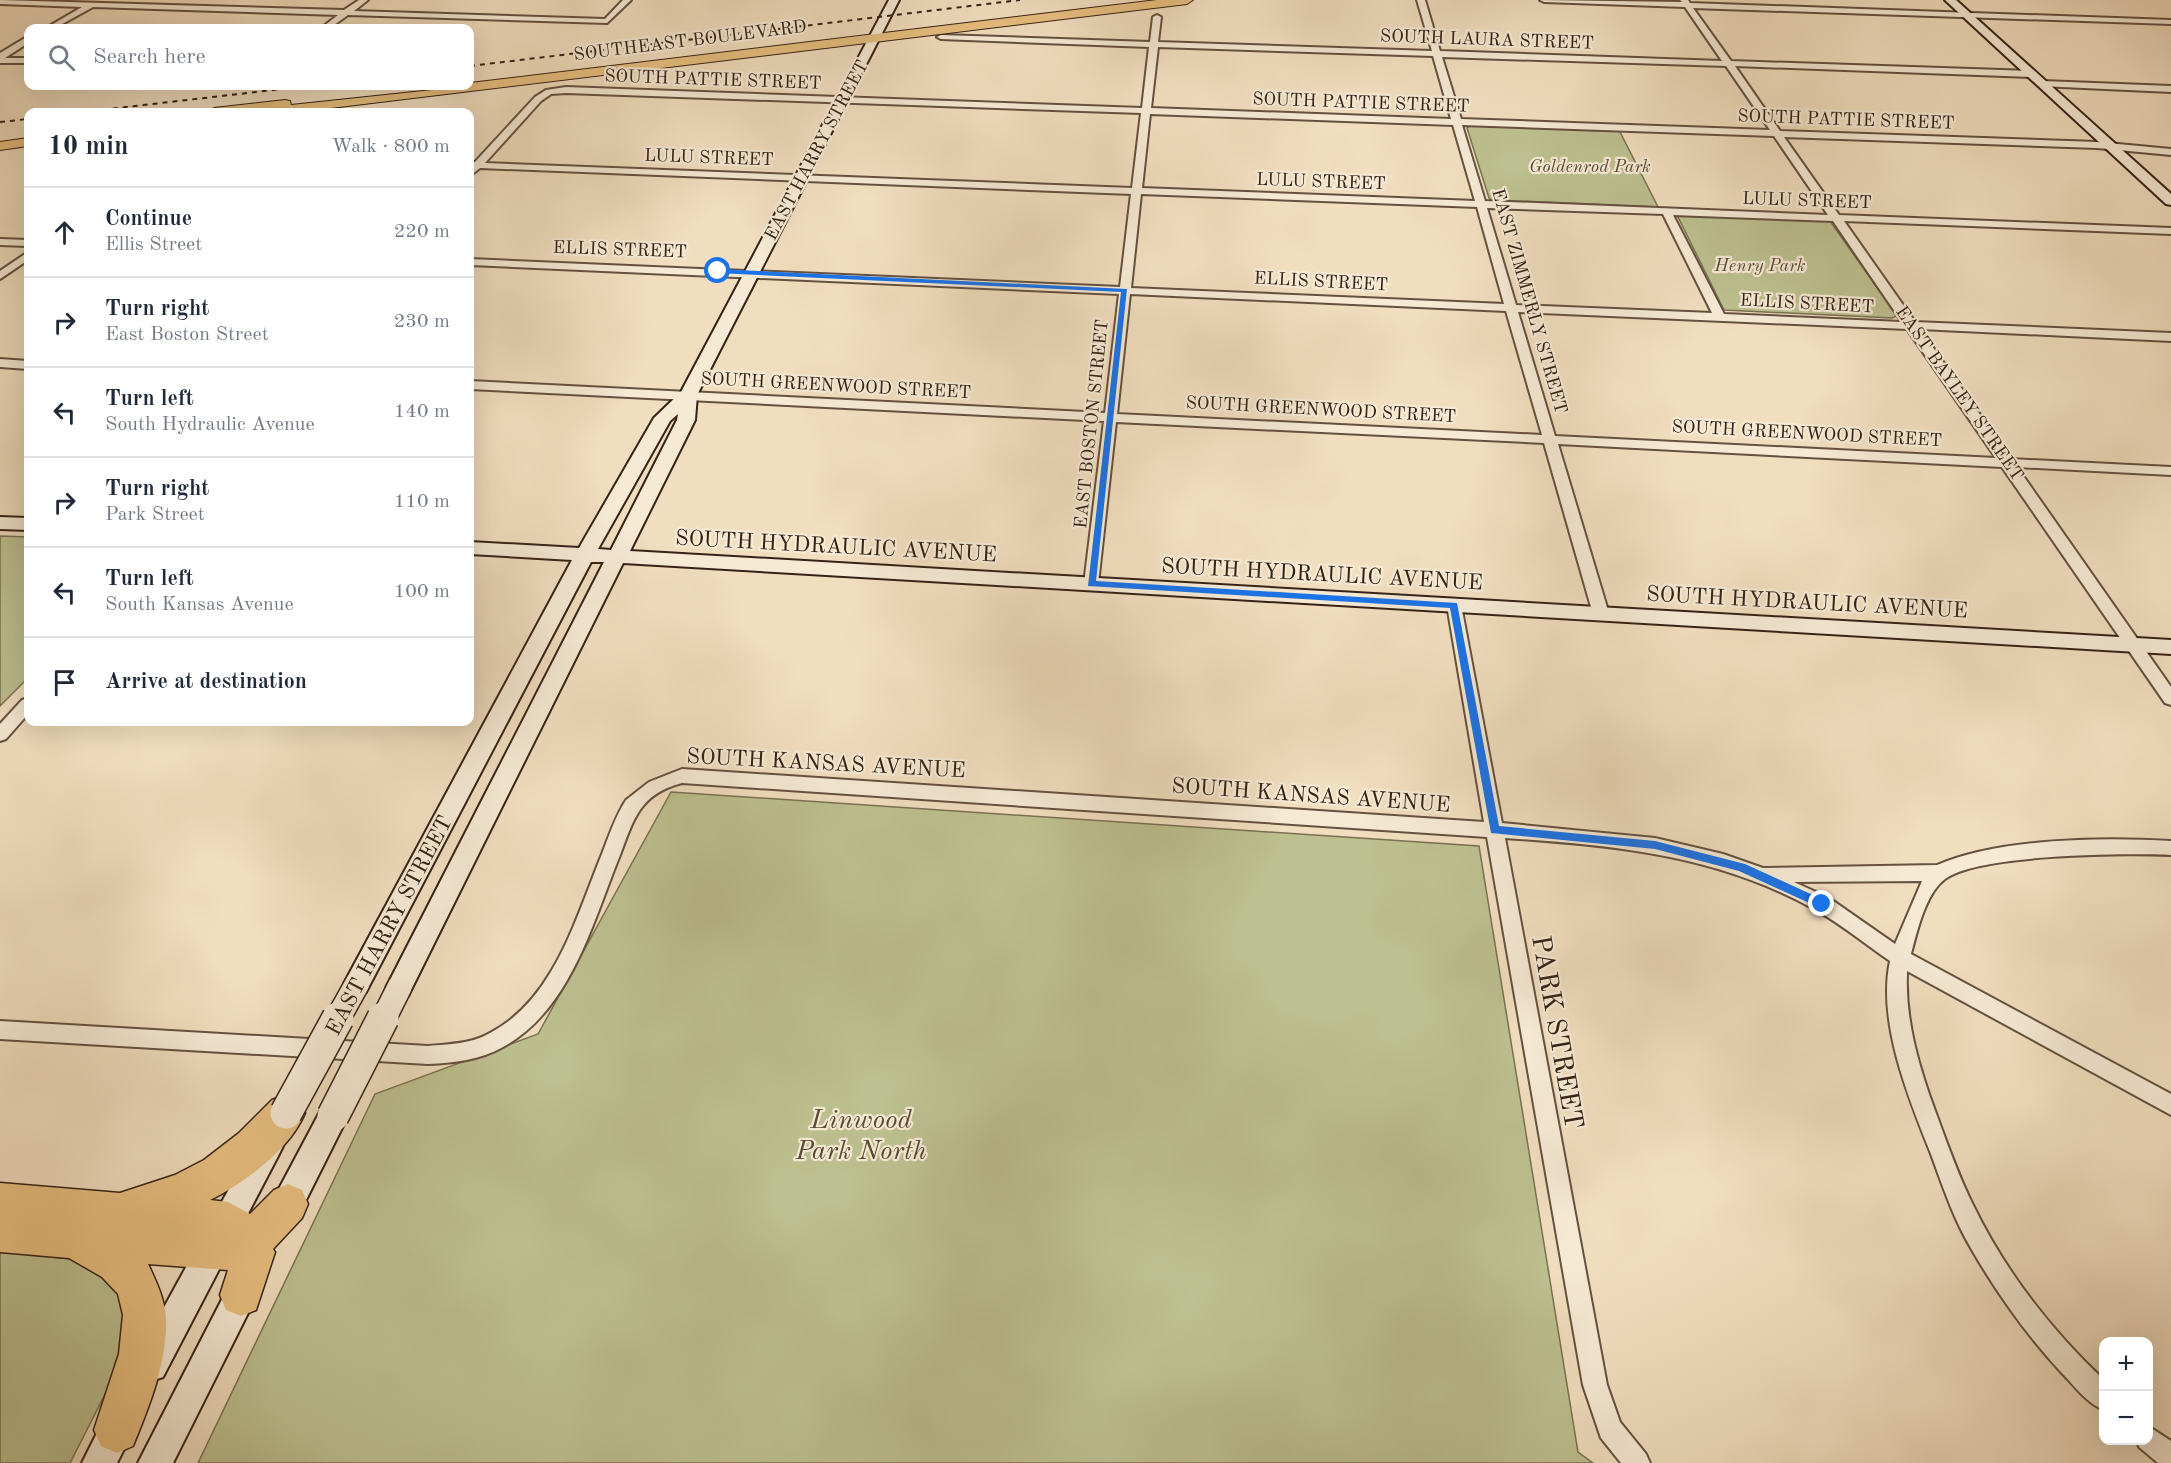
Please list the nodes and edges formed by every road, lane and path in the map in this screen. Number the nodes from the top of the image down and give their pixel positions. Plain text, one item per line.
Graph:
1 (100, 0) edge
2 (364, 0) edge
3 (627, 0) edge
4 (894, 0) edge
5 (1131, 0) edge
6 (1187, 0) edge
7 (1421, 0) edge
8 (1544, 0) edge
9 (1950, 0) edge
10 (0, 2) edge
11 (1686, 2) edge
12 (91, 5) junction
13 (346, 14) junction
14 (1965, 14) junction
15 (1157, 17) dead end
16 (2171, 22) edge
17 (57, 24) edge
18 (331, 24) edge
19 (879, 30) junction
20 (941, 38) dead end
21 (24, 43) edge
22 (828, 43) junction
23 (1153, 44) junction
24 (1437, 54) junction
25 (866, 55) junction
26 (0, 58) edge
27 (24, 61) edge
28 (1728, 63) junction
29 (2031, 74) junction
30 (474, 81) edge
31 (2043, 84) junction
32 (474, 87) edge
33 (2171, 89) edge
34 (401, 90) edge
35 (447, 90) edge
36 (842, 100) junction
37 (248, 108) edge
38 (300, 108) edge
39 (1145, 111) junction
40 (1458, 122) junction
41 (1778, 133) junction
42 (24, 136) edge
43 (0, 139) edge
44 (24, 143) edge
45 (0, 146) edge
46 (2112, 147) junction
47 (2171, 152) edge
48 (474, 166) edge
49 (474, 168) edge
50 (801, 177) junction
51 (1136, 190) junction
52 (2171, 201) edge
53 (1482, 204) junction
54 (1666, 211) junction
55 (1838, 218) junction
56 (2171, 231) edge
57 (0, 242) edge
58 (24, 243) edge
59 (24, 258) edge
60 (474, 262) edge
61 (752, 273) junction
62 (0, 276) edge
63 (1125, 290) junction
64 (1513, 308) junction
65 (1720, 317) junction
66 (1914, 326) junction
67 (2171, 337) edge
68 (0, 363) edge
69 (24, 365) edge
70 (474, 385) edge
71 (688, 395) junction
72 (1110, 417) junction
73 (1551, 438) junction
74 (2008, 462) junction
75 (2171, 471) edge
76 (0, 523) edge
77 (24, 524) edge
78 (474, 548) edge
79 (585, 555) junction
80 (617, 557) junction
81 (1091, 584) junction
82 (1454, 605) junction
83 (1601, 614) junction
84 (2133, 644) junction
85 (2171, 646) edge
86 (2171, 699) edge
87 (24, 708) edge
88 (0, 735) edge
89 (1494, 830) junction
90 (2171, 848) edge
91 (1938, 873) junction
92 (1760, 875) junction
93 (1899, 957) junction
94 (0, 1030) edge
95 (2171, 1105) edge
96 (286, 1113) junction
97 (0, 1203) edge
98 (288, 1204) junction
99 (106, 1213) junction
100 (0, 1232) edge
101 (73, 1238) junction
102 (230, 1238) junction
103 (241, 1295) junction
104 (2099, 1394) edge
105 (2153, 1442) edge
106 (108, 1446) edge
107 (2171, 1458) edge
108 (1635, 1461) edge
109 (155, 1463) edge

1 - 12 street
2 - 13 street
3 - 13 street
4 - 19 main road, EAST HARRY STREET
5 - 19 main road
6 - 19 main road, SOUTHEAST BOULEVARD
7 - 24 street, EAST ZIMMERLY STREET
8 - 11 street
9 - 14 main road
10 - 12 street
11 - 14 street
11 - 28 street, EAST BAYLEY STREET
12 - 13 street
12 - 17 street
13 - 18 street
14 - 16 street
14 - 29 main road
15 - 23 street, EAST BOSTON STREET
19 - 22 main road, SOUTHEAST BOULEVARD
19 - 25 main road, EAST HARRY STREET
19 - 30 main road, SOUTHEAST BOULEVARD
20 - 23 street, SOUTH LAURA STREET
21 - 26 street
22 - 25 main road
22 - 32 main road, SOUTHEAST BOULEVARD
23 - 24 street, SOUTH LAURA STREET
23 - 39 street, EAST BOSTON STREET
24 - 28 street, SOUTH LAURA STREET
24 - 40 street, EAST ZIMMERLY STREET
25 - 36 main road, EAST HARRY STREET
26 - 27 street
28 - 29 street, SOUTH LAURA STREET
28 - 41 street, EAST BAYLEY STREET
29 - 31 main road
31 - 33 street
31 - 46 main road
34 - 37 main road
35 - 38 main road, SOUTHEAST BOULEVARD
36 - 39 street, SOUTH PATTIE STREET
36 - 48 street, SOUTH PATTIE STREET
36 - 50 main road, EAST HARRY STREET
39 - 40 street, SOUTH PATTIE STREET
39 - 51 street, EAST BOSTON STREET
40 - 41 street, SOUTH PATTIE STREET
40 - 53 street, EAST ZIMMERLY STREET
41 - 46 street, SOUTH PATTIE STREET
41 - 55 street, EAST BAYLEY STREET
42 - 43 main road
44 - 45 main road
46 - 47 street, SOUTH PATTIE STREET
46 - 52 main road
49 - 50 street, LULU STREET
50 - 51 street, LULU STREET
50 - 61 main road, EAST HARRY STREET
51 - 53 street, LULU STREET
51 - 63 street, EAST BOSTON STREET
53 - 54 street, LULU STREET
53 - 64 street, EAST ZIMMERLY STREET
54 - 55 street, LULU STREET
54 - 65 street
55 - 56 street, LULU STREET
55 - 66 street, EAST BAYLEY STREET
57 - 58 street
59 - 62 street
60 - 61 street, ELLIS STREET
61 - 63 street, ELLIS STREET
61 - 71 main road, EAST HARRY STREET
63 - 64 street, ELLIS STREET
63 - 72 street, EAST BOSTON STREET
64 - 65 street, ELLIS STREET
64 - 73 street, EAST ZIMMERLY STREET
65 - 66 street, ELLIS STREET
66 - 67 street, ELLIS STREET
66 - 74 street, EAST BAYLEY STREET
68 - 69 street
70 - 71 street, SOUTH GREENWOOD STREET
71 - 72 street, SOUTH GREENWOOD STREET
71 - 79 main road, EAST HARRY STREET
71 - 80 main road, EAST HARRY STREET
72 - 73 street, SOUTH GREENWOOD STREET
72 - 81 street, EAST BOSTON STREET
73 - 74 street, SOUTH GREENWOOD STREET
73 - 83 street, EAST ZIMMERLY STREET
74 - 75 street, SOUTH GREENWOOD STREET
74 - 84 street, EAST BAYLEY STREET
76 - 77 main road
78 - 79 main road, SOUTH HYDRAULIC AVENUE
79 - 80 main road, SOUTH HYDRAULIC AVENUE
79 - 96 main road, EAST HARRY STREET, bridge
80 - 81 main road, SOUTH HYDRAULIC AVENUE
80 - 98 main road, EAST HARRY STREET, bridge
81 - 82 main road, SOUTH HYDRAULIC AVENUE
82 - 83 main road, SOUTH HYDRAULIC AVENUE
82 - 89 street, PARK STREET
83 - 84 main road, SOUTH HYDRAULIC AVENUE
84 - 85 main road, SOUTH HYDRAULIC AVENUE
84 - 86 street, EAST BAYLEY STREET
87 - 88 street
89 - 92 street, SOUTH KANSAS AVENUE
89 - 94 street, SOUTH KANSAS AVENUE
89 - 108 street, PARK STREET
90 - 91 street, SOUTH KANSAS AVENUE
91 - 92 street, SOUTH KANSAS AVENUE
91 - 93 street
92 - 93 street, SOUTH KANSAS AVENUE
93 - 95 street, SOUTH KANSAS AVENUE
93 - 104 street
96 - 99 highway
96 - 102 main road, EAST HARRY STREET
97 - 99 highway
98 - 102 highway
98 - 103 main road, EAST HARRY STREET
99 - 102 highway
100 - 101 highway
101 - 102 highway
101 - 106 highway
102 - 103 highway
102 - 106 main road, EAST HARRY STREET
103 - 109 main road, EAST HARRY STREET
105 - 107 street

